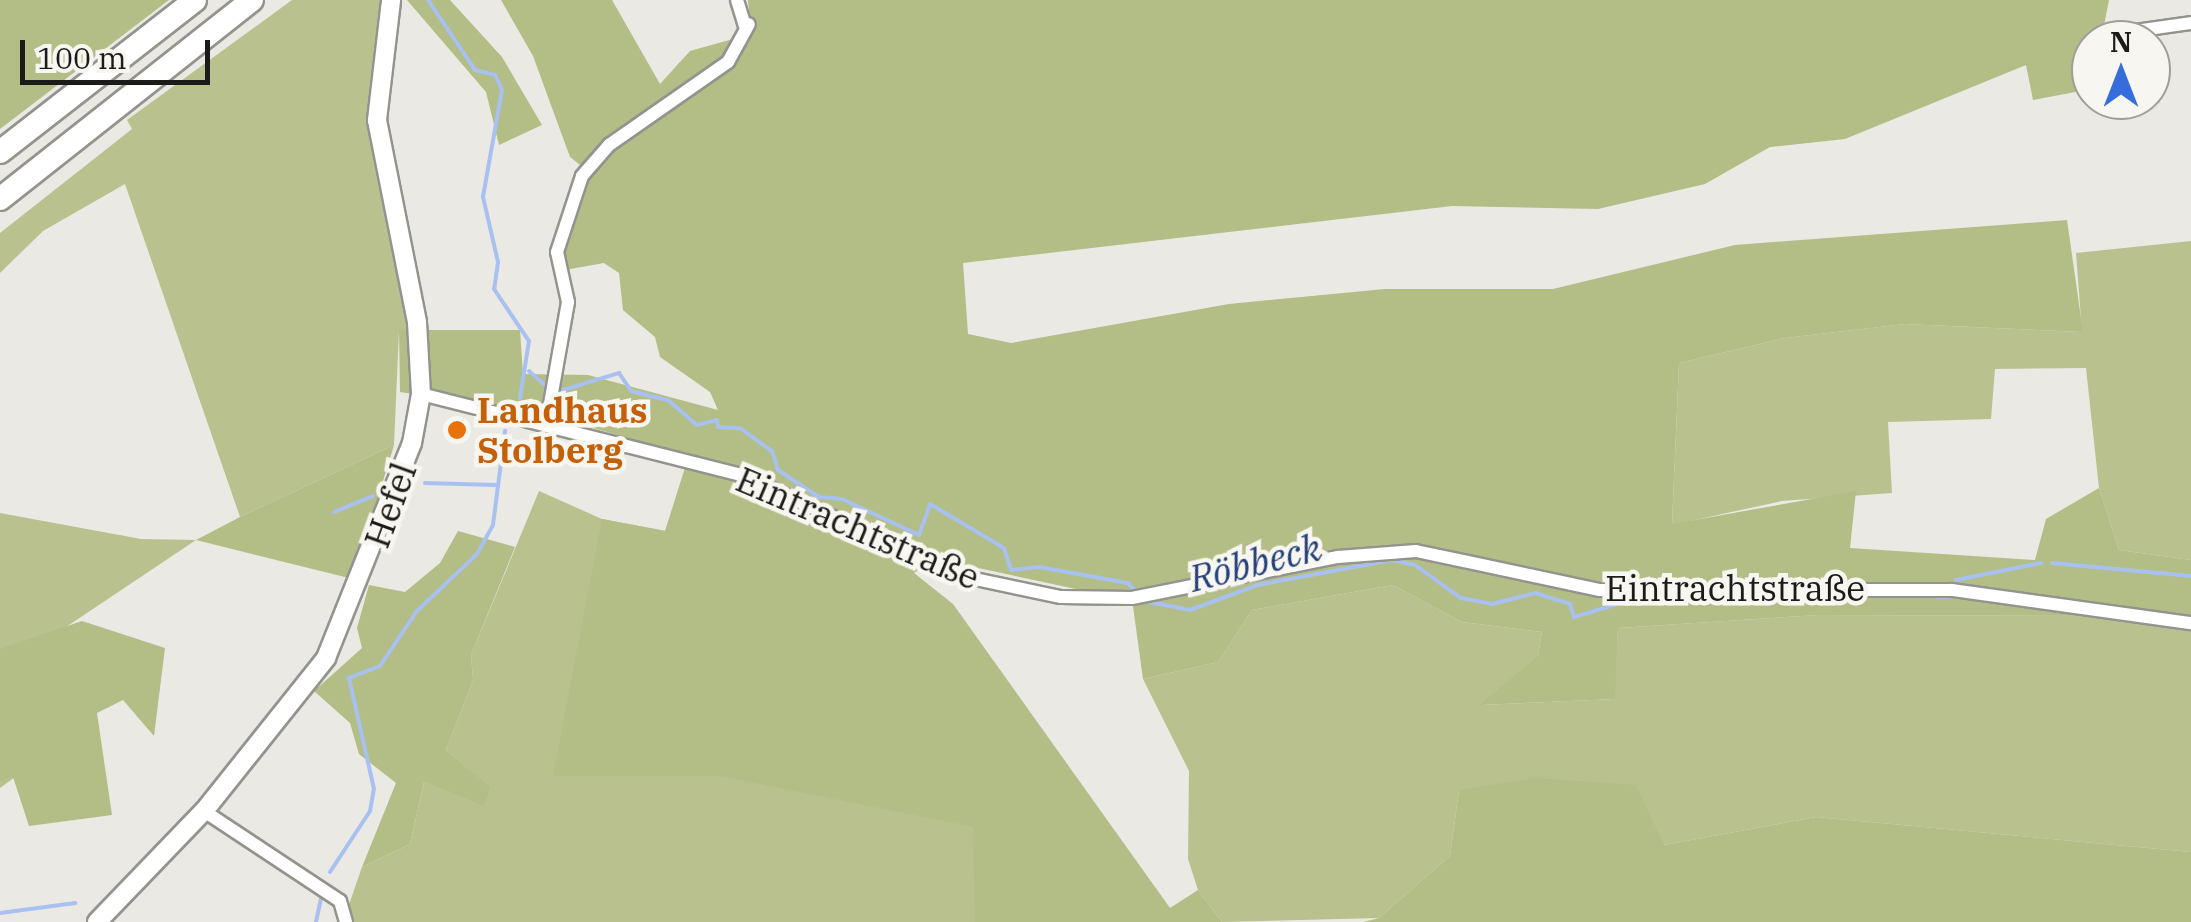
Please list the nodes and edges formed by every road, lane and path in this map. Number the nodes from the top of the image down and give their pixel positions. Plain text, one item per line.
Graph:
1 (195, 0) edge
2 (252, 0) edge
3 (391, 0) edge
4 (738, 0) edge
5 (0, 152) edge
6 (0, 199) edge
7 (421, 394) junction
8 (547, 421) junction
9 (2191, 623) edge
10 (204, 811) junction
11 (97, 922) edge
12 (346, 922) edge

1 - 5 highway
2 - 6 highway
3 - 7 main road, Hefel
4 - 8 street
7 - 8 street, Eintrachtstraße
7 - 10 main road, Hefel
8 - 9 street, Eintrachtstraße
10 - 11 main road, Hefel
10 - 12 street

